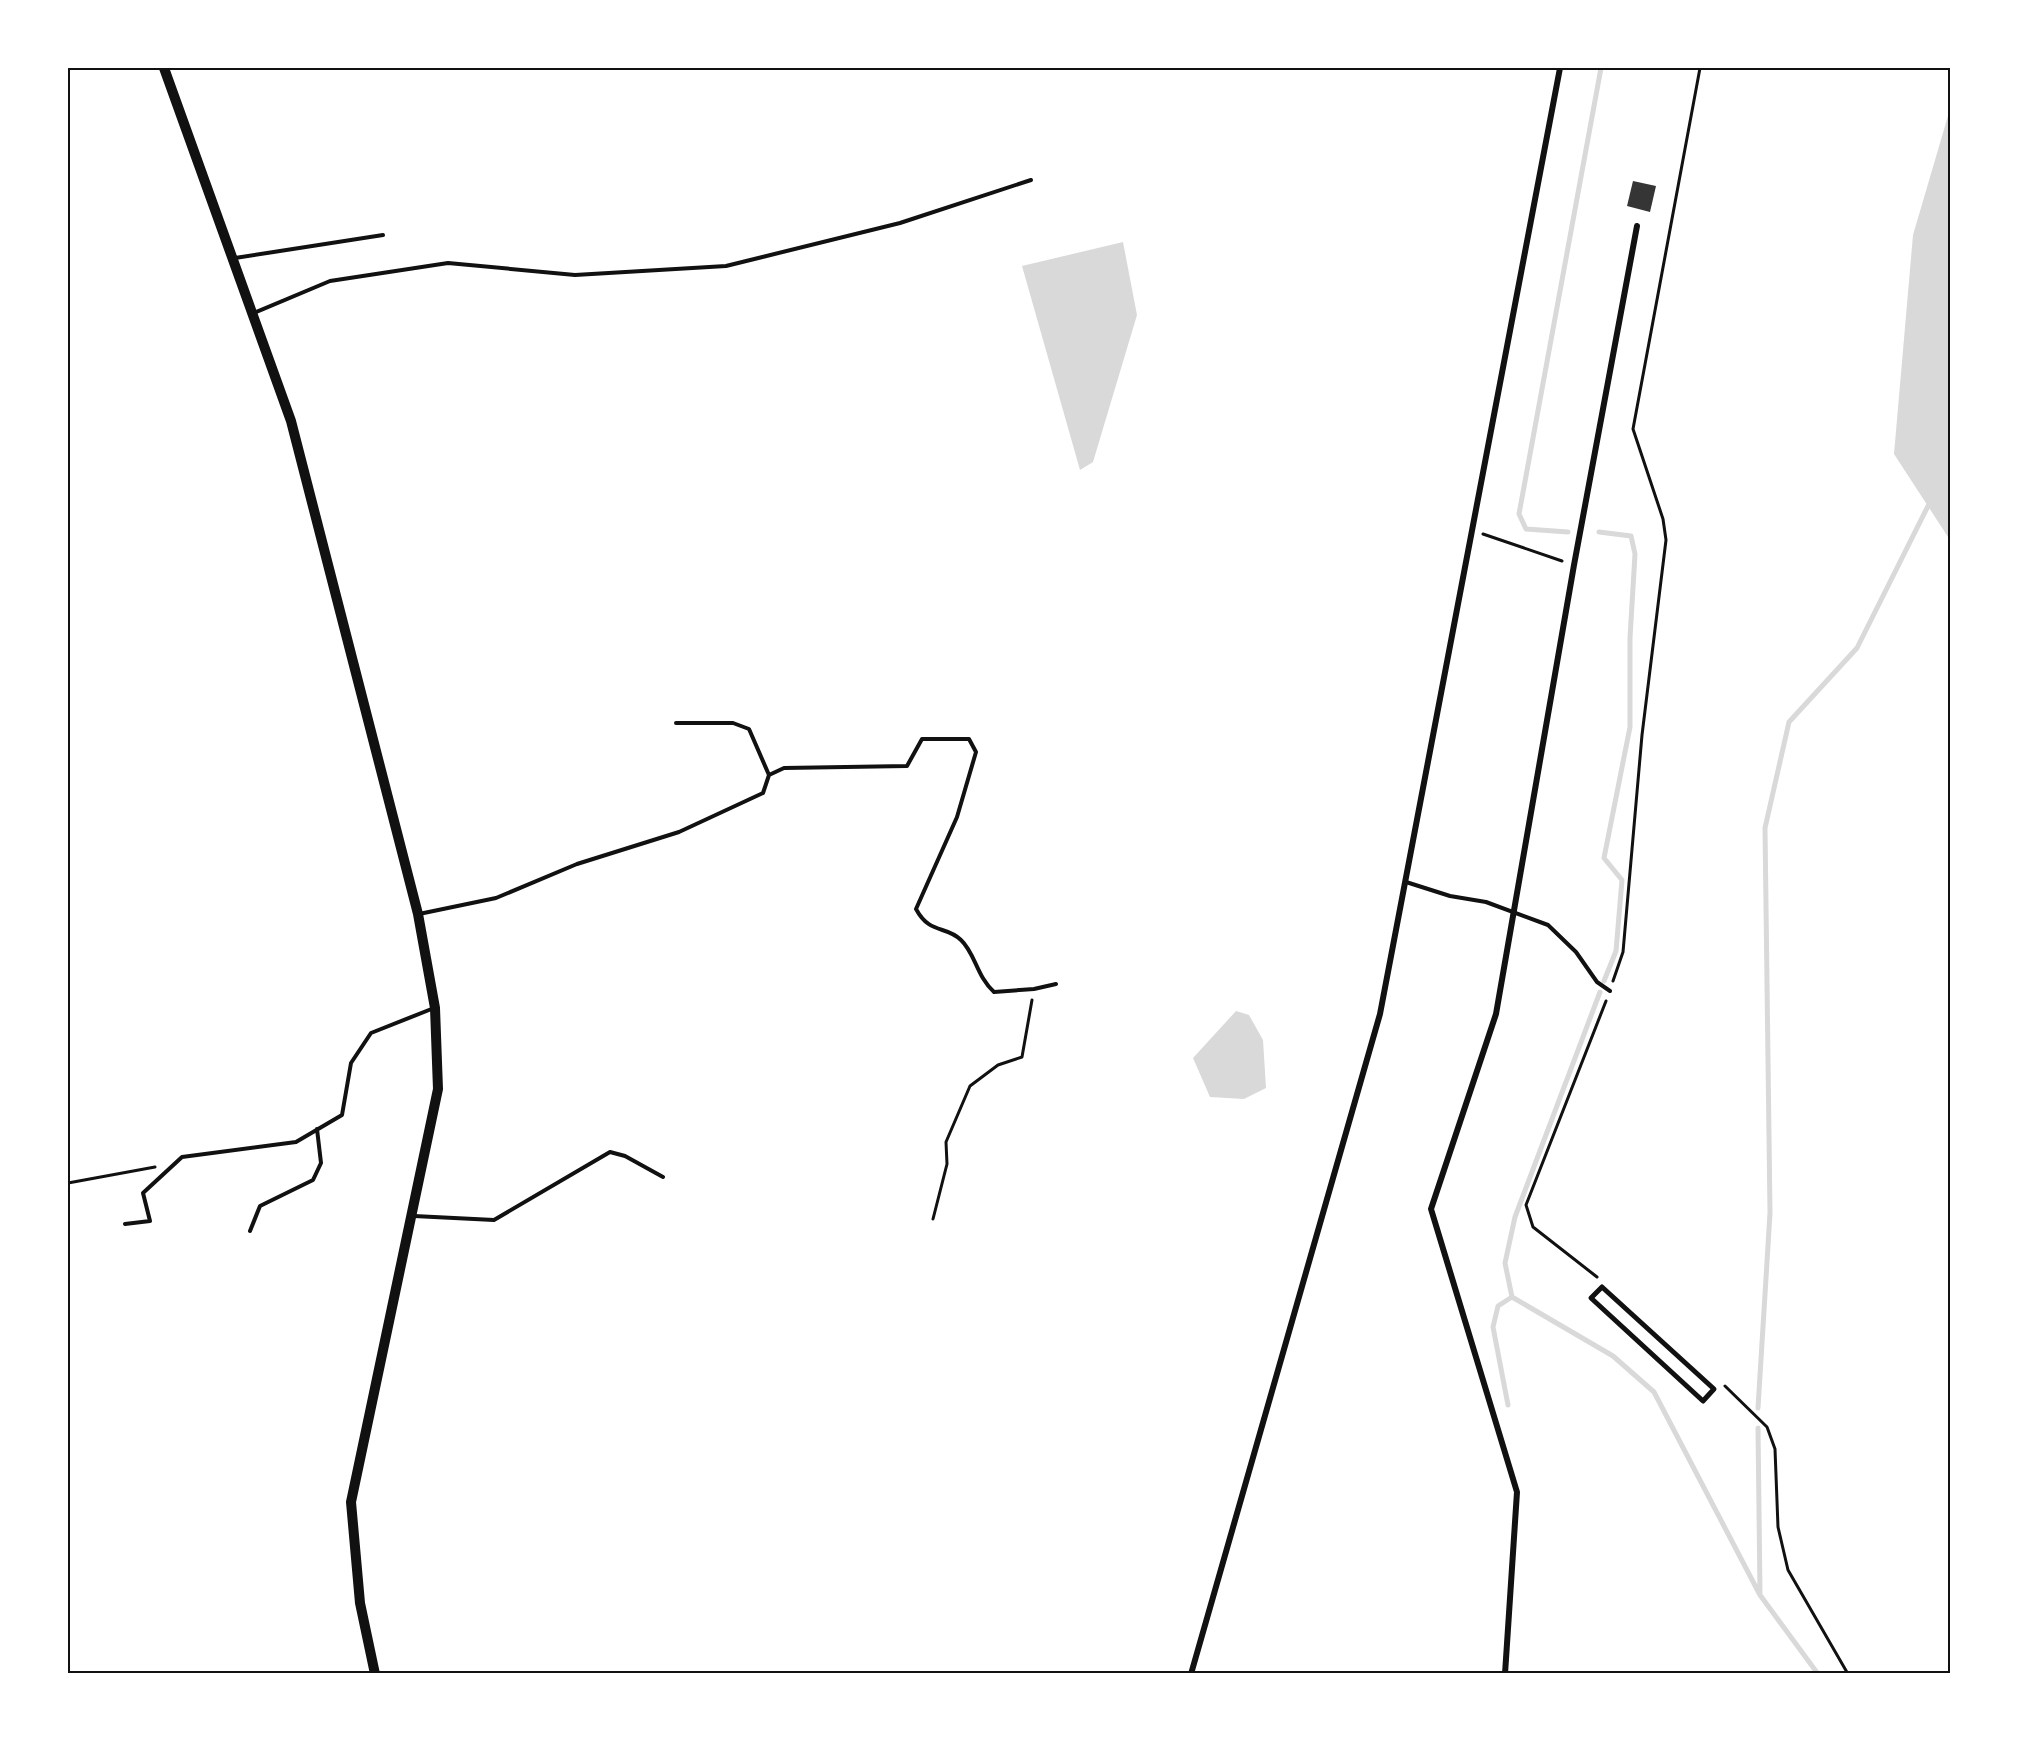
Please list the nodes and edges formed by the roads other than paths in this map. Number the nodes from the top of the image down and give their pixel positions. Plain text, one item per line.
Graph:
1 (164, 68) edge
2 (1560, 68) edge
3 (1031, 180) dead end
4 (1637, 226) dead end
5 (383, 235) dead end
6 (231, 258) junction
7 (251, 314) junction
8 (676, 723) dead end
9 (769, 775) junction
10 (1405, 882) junction
11 (418, 914) junction
12 (1515, 914) junction
13 (1056, 984) dead end
14 (1610, 991) road end
15 (435, 1008) junction
16 (317, 1130) junction
17 (663, 1177) dead end
18 (414, 1216) junction
19 (124, 1224) dead end
20 (250, 1231) dead end
21 (1714, 1389) joint
22 (375, 1674) edge
23 (1191, 1674) edge
24 (1505, 1674) edge

1 - 6 street
2 - 10 street
3 - 7 lane
4 - 12 street
5 - 6 lane
6 - 7 street
7 - 11 street
8 - 9 lane
9 - 11 lane
9 - 13 lane
10 - 12 lane
10 - 23 street
11 - 15 street
12 - 14 lane
12 - 24 street
15 - 16 lane
15 - 18 street
16 - 19 lane
16 - 20 lane
17 - 18 lane
18 - 22 street
21 - 21 street

